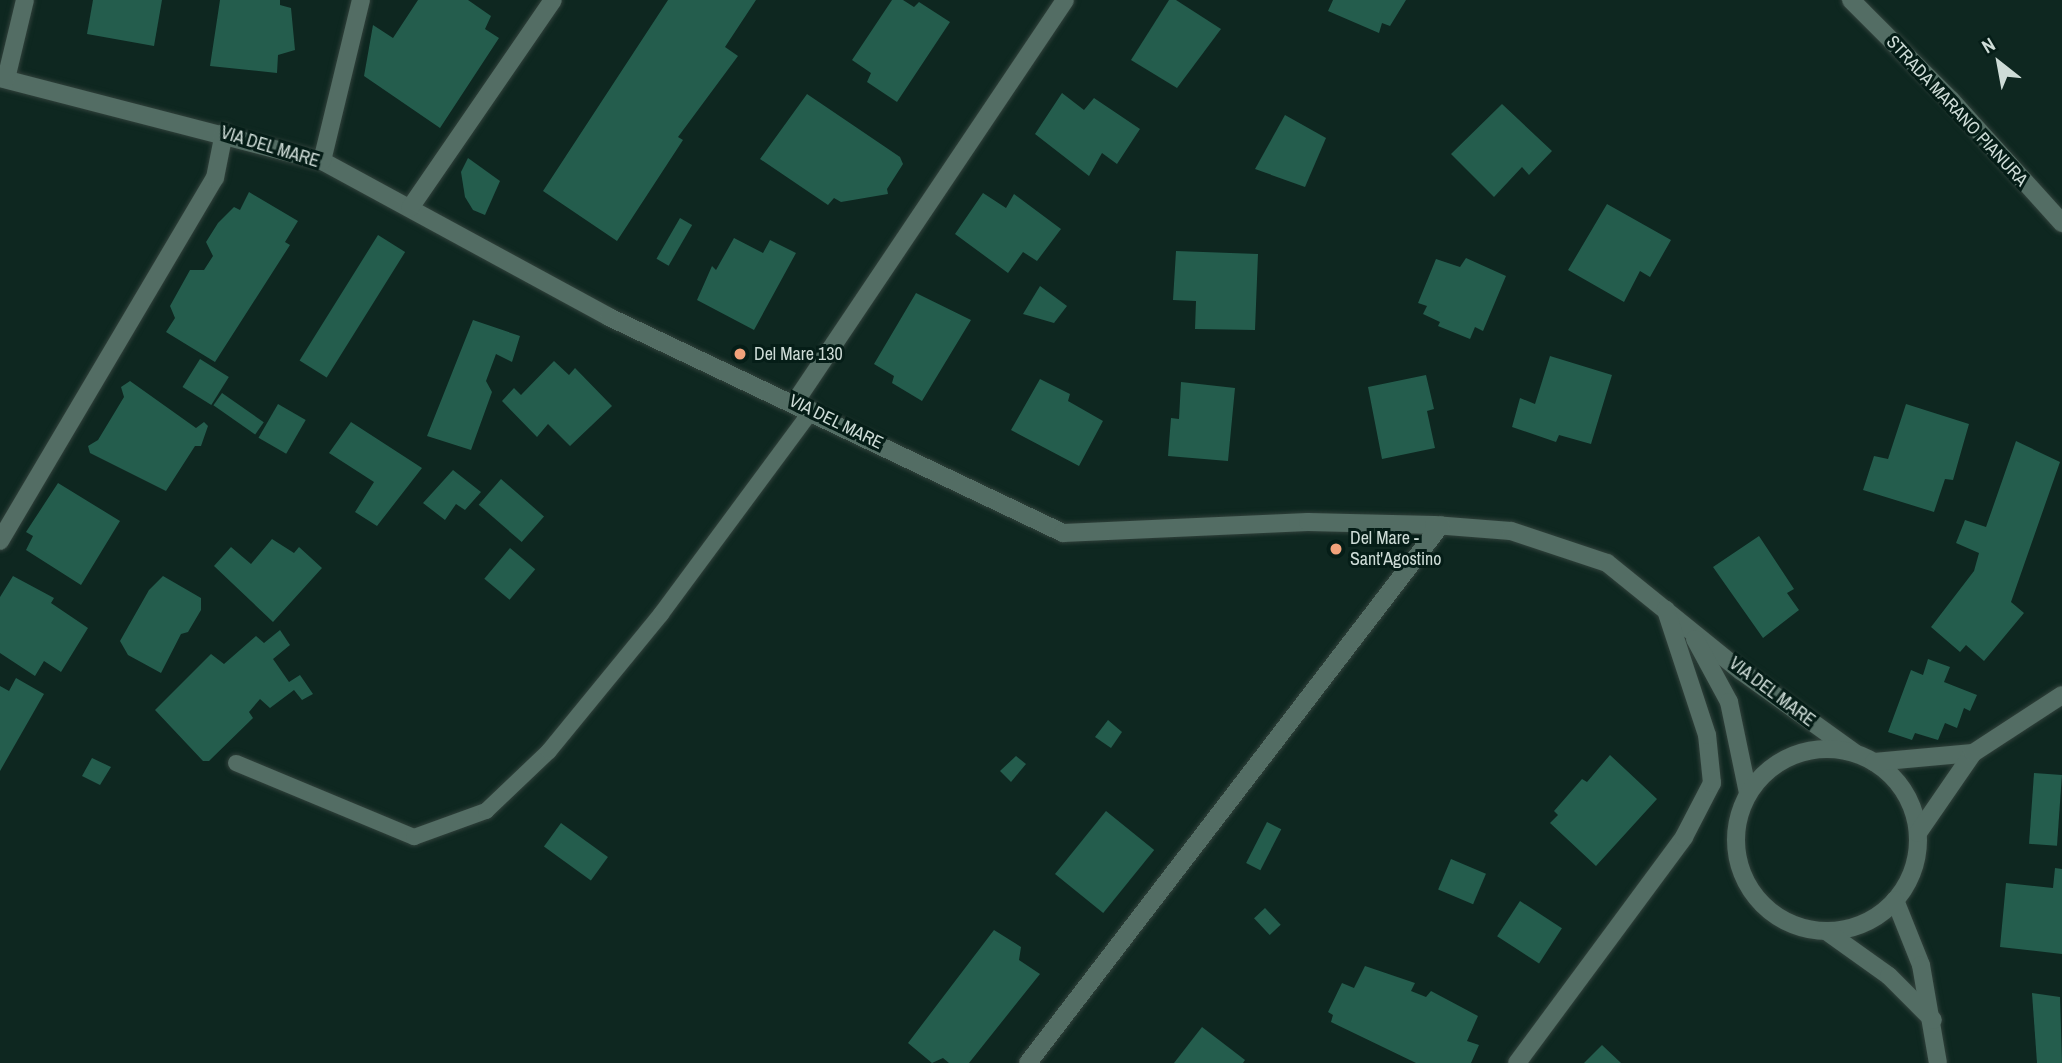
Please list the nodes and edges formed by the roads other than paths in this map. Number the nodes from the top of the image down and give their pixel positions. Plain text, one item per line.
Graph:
1 (25, 0) edge
2 (361, 0) edge
3 (553, 0) edge
4 (1065, 0) edge
5 (1851, 0) edge
6 (3, 79) edge
7 (224, 132) junction
8 (322, 161) junction
9 (410, 208) junction
10 (2062, 223) edge
11 (795, 402) junction
12 (812, 410) junction
13 (1441, 525) junction
14 (0, 541) edge
15 (1667, 610) junction
16 (1690, 629) junction
17 (2062, 695) edge
18 (1973, 753) junction
19 (1855, 754) junction
20 (1874, 762) junction
21 (236, 763) dead end
22 (1748, 793) junction
23 (1917, 833) junction
24 (1895, 900) junction
25 (1826, 932) junction
26 (1933, 1020) junction
27 (1028, 1063) edge
28 (1517, 1063) edge
29 (1938, 1063) edge

1 - 6 street
2 - 8 street
3 - 9 street
4 - 11 street
5 - 10 street, STRADA MARANO PIANURA
6 - 7 street, VIA DEL MARE
7 - 8 street, VIA DEL MARE
7 - 14 street
8 - 9 street, VIA DEL MARE
9 - 11 street, VIA DEL MARE
11 - 12 street, VIA DEL MARE
12 - 13 street, VIA DEL MARE
12 - 21 lane
13 - 15 street, VIA DEL MARE
13 - 27 street
15 - 16 street, VIA DEL MARE
15 - 28 street
16 - 19 street, VIA DEL MARE
16 - 22 street, VIA DEL MARE
17 - 18 street
18 - 20 street
18 - 23 street
19 - 20 street
19 - 22 street
20 - 23 street
22 - 25 street
23 - 24 street
24 - 25 street
24 - 26 street
25 - 26 street
26 - 29 street

